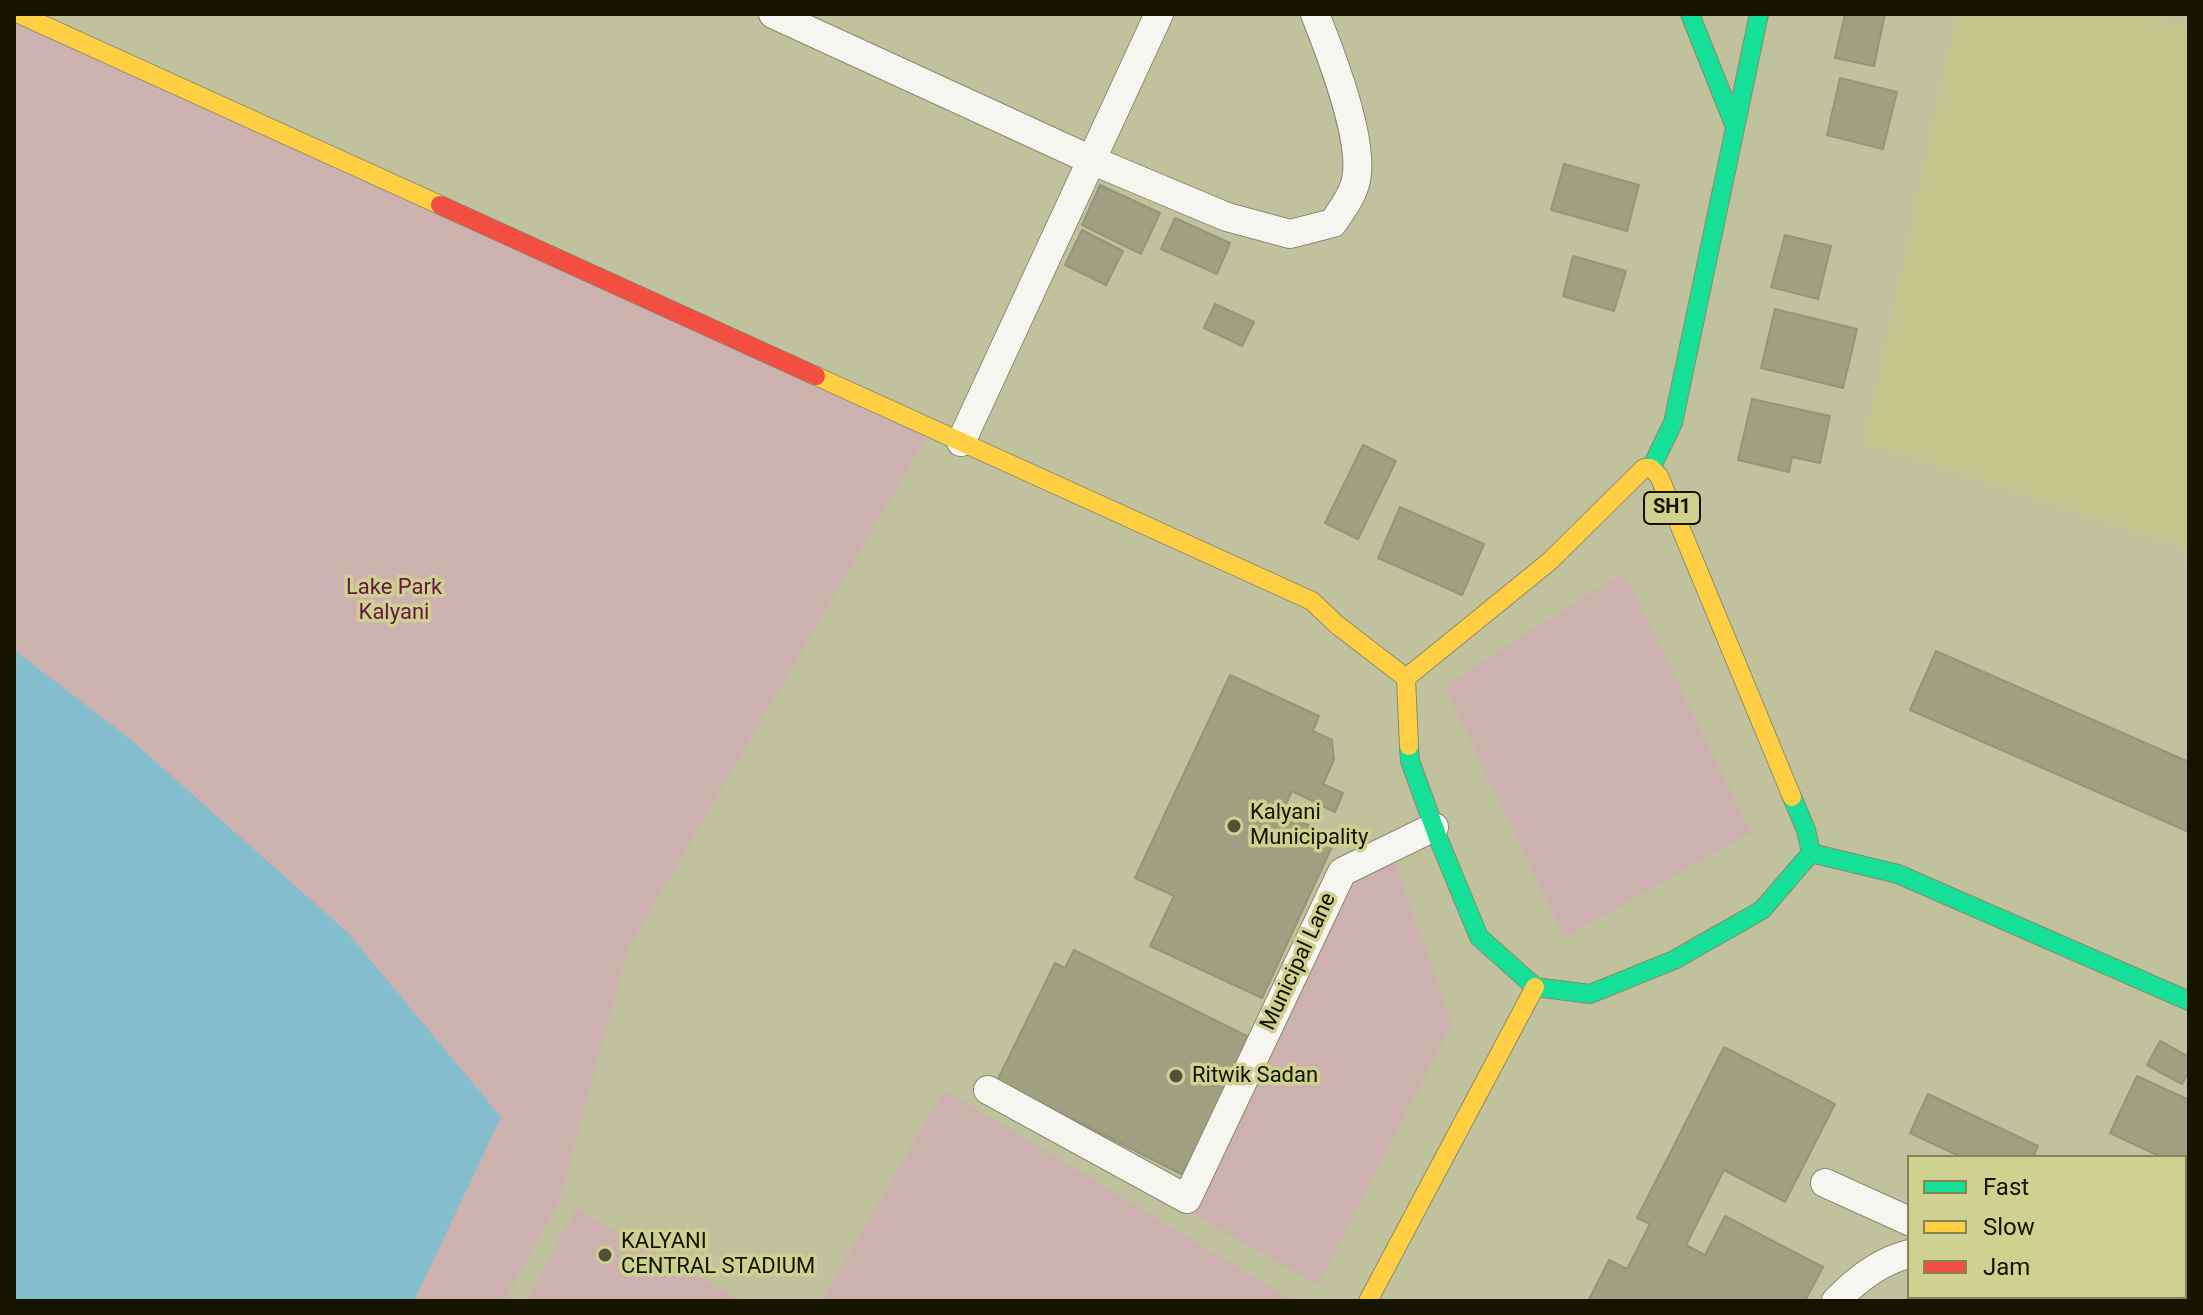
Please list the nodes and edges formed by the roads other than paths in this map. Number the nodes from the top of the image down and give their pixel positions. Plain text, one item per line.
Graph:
1 (773, 14) edge
2 (1159, 14) edge
3 (1315, 14) edge
4 (1690, 14) edge
5 (1759, 14) edge
6 (28, 16) edge
7 (1735, 127) junction
8 (1091, 160) junction
9 (961, 442) junction
10 (1651, 468) junction
11 (1406, 678) junction
12 (1434, 827) junction
13 (1811, 853) junction
14 (1535, 987) junction
15 (2189, 1001) edge
16 (988, 1090) dead end
17 (1825, 1183) dead end
18 (1907, 1220) edge
19 (1907, 1254) edge
20 (1368, 1301) edge
21 (1836, 1301) edge

1 - 8 street
2 - 8 street
3 - 8 street
4 - 7 main road
5 - 7 main road, SH1
6 - 9 main road
7 - 10 main road, SH1
8 - 9 street
9 - 11 main road
10 - 11 main road, SH1
10 - 13 main road, SH1
11 - 12 main road
12 - 14 main road
12 - 16 street, Municipal Lane
13 - 14 main road
13 - 15 main road
14 - 20 main road
17 - 18 street
19 - 21 street

